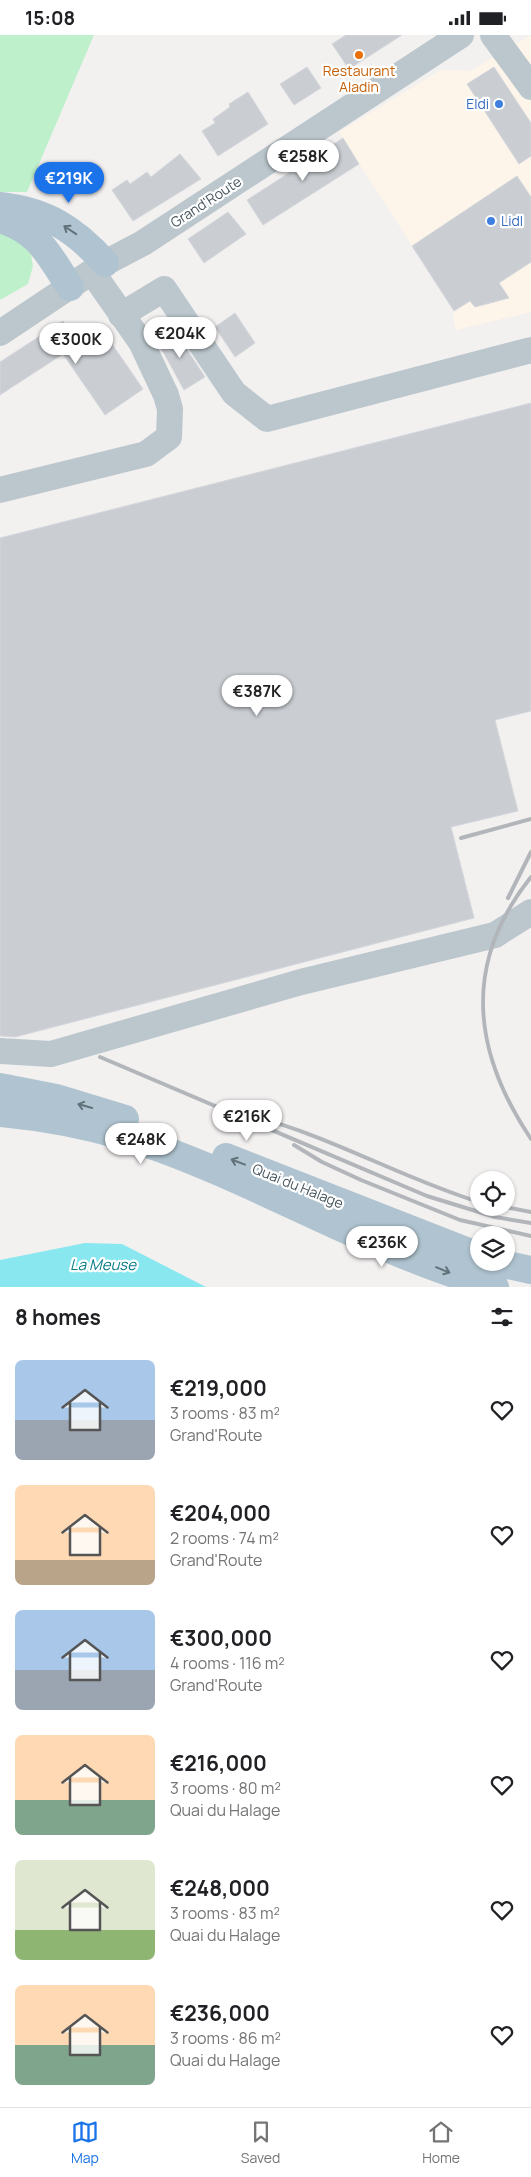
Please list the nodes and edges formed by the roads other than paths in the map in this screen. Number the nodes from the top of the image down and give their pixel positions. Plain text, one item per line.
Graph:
1 (461, 35) edge
2 (493, 35) edge
3 (531, 87) edge
4 (0, 206) edge
5 (0, 219) edge
6 (89, 274) junction
7 (121, 315) junction
8 (0, 333) edge
9 (531, 350) edge
10 (0, 491) edge
11 (531, 912) edge
12 (0, 1051) edge
13 (0, 1087) edge
14 (0, 1113) edge
15 (470, 1253) edge
16 (515, 1266) edge
17 (531, 1270) edge
18 (496, 1287) edge

1 - 6 street, Grand'Route
2 - 3 street
6 -> 4 main road
5 - 6 main road
6 - 7 street
6 - 8 street, Grand'Route
7 - 9 street
7 - 10 street
11 - 12 street
15 -> 13 main road, Quai du Halage
14 -> 18 main road
16 - 17 main road

